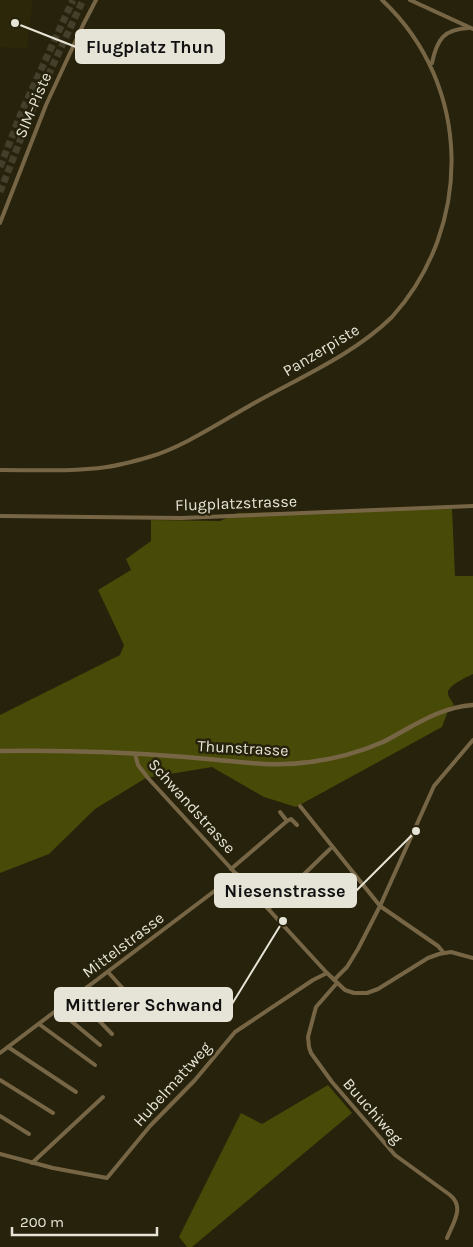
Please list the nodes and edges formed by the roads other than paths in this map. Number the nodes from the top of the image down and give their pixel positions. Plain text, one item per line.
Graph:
1 (96, 0) edge
2 (382, 0) edge
3 (410, 0) edge
4 (472, 29) edge
5 (432, 63) junction
6 (0, 223) edge
7 (0, 470) edge
8 (473, 506) edge
9 (0, 516) edge
10 (473, 705) edge
11 (473, 740) edge
12 (0, 751) edge
13 (135, 754) junction
14 (300, 806) dead end
15 (280, 812) dead end
16 (288, 821) junction
17 (297, 825) dead end
18 (330, 849) dead end
19 (232, 869) junction
20 (237, 874) junction
21 (380, 906) junction
22 (269, 908) junction
23 (443, 952) junction
24 (473, 958) edge
25 (108, 972) junction
26 (327, 973) junction
27 (334, 980) junction
28 (337, 984) junction
29 (75, 996) junction
30 (58, 1010) junction
31 (145, 1013) dead end
32 (39, 1024) junction
33 (112, 1034) dead end
34 (100, 1045) dead end
35 (8, 1047) junction
36 (0, 1053) edge
37 (95, 1065) dead end
38 (0, 1080) edge
39 (76, 1092) dead end
40 (103, 1098) dead end
41 (53, 1113) dead end
42 (0, 1116) edge
43 (29, 1134) dead end
44 (0, 1154) edge
45 (32, 1163) junction
46 (447, 1238) dead end

1 - 6 street, SIM-Piste
2 - 5 street, Panzerpiste
3 - 4 street
4 - 5 street
5 - 7 street, Panzerpiste
8 - 9 street, Flugplatzstrasse
10 - 13 street, Thunstrasse
11 - 21 street
12 - 13 street, Thunstrasse
13 - 19 street, Schwandstrasse
14 - 21 street
15 - 16 street
16 - 17 street
16 - 19 street
18 - 22 street
19 - 20 street, Schwandstrasse
20 - 22 street, Schwandstrasse
20 - 25 street, Mittelstrasse
21 - 23 street
21 - 27 street
22 - 26 street, Schwandstrasse
23 - 24 street
23 - 28 street
25 - 29 street, Mittelstrasse
25 - 31 street
26 - 27 street, Schwandstrasse
26 - 45 street, Hubelmattweg
27 - 28 street, Schwandstrasse
28 - 46 street, Buuchiweg
29 - 30 street, Mittelstrasse
29 - 33 street
30 - 32 street, Mittelstrasse
30 - 34 street
32 - 35 street, Mittelstrasse
32 - 37 street
35 - 36 street, Mittelstrasse
35 - 39 street
38 - 41 street
40 - 45 street
42 - 43 street
44 - 45 street

